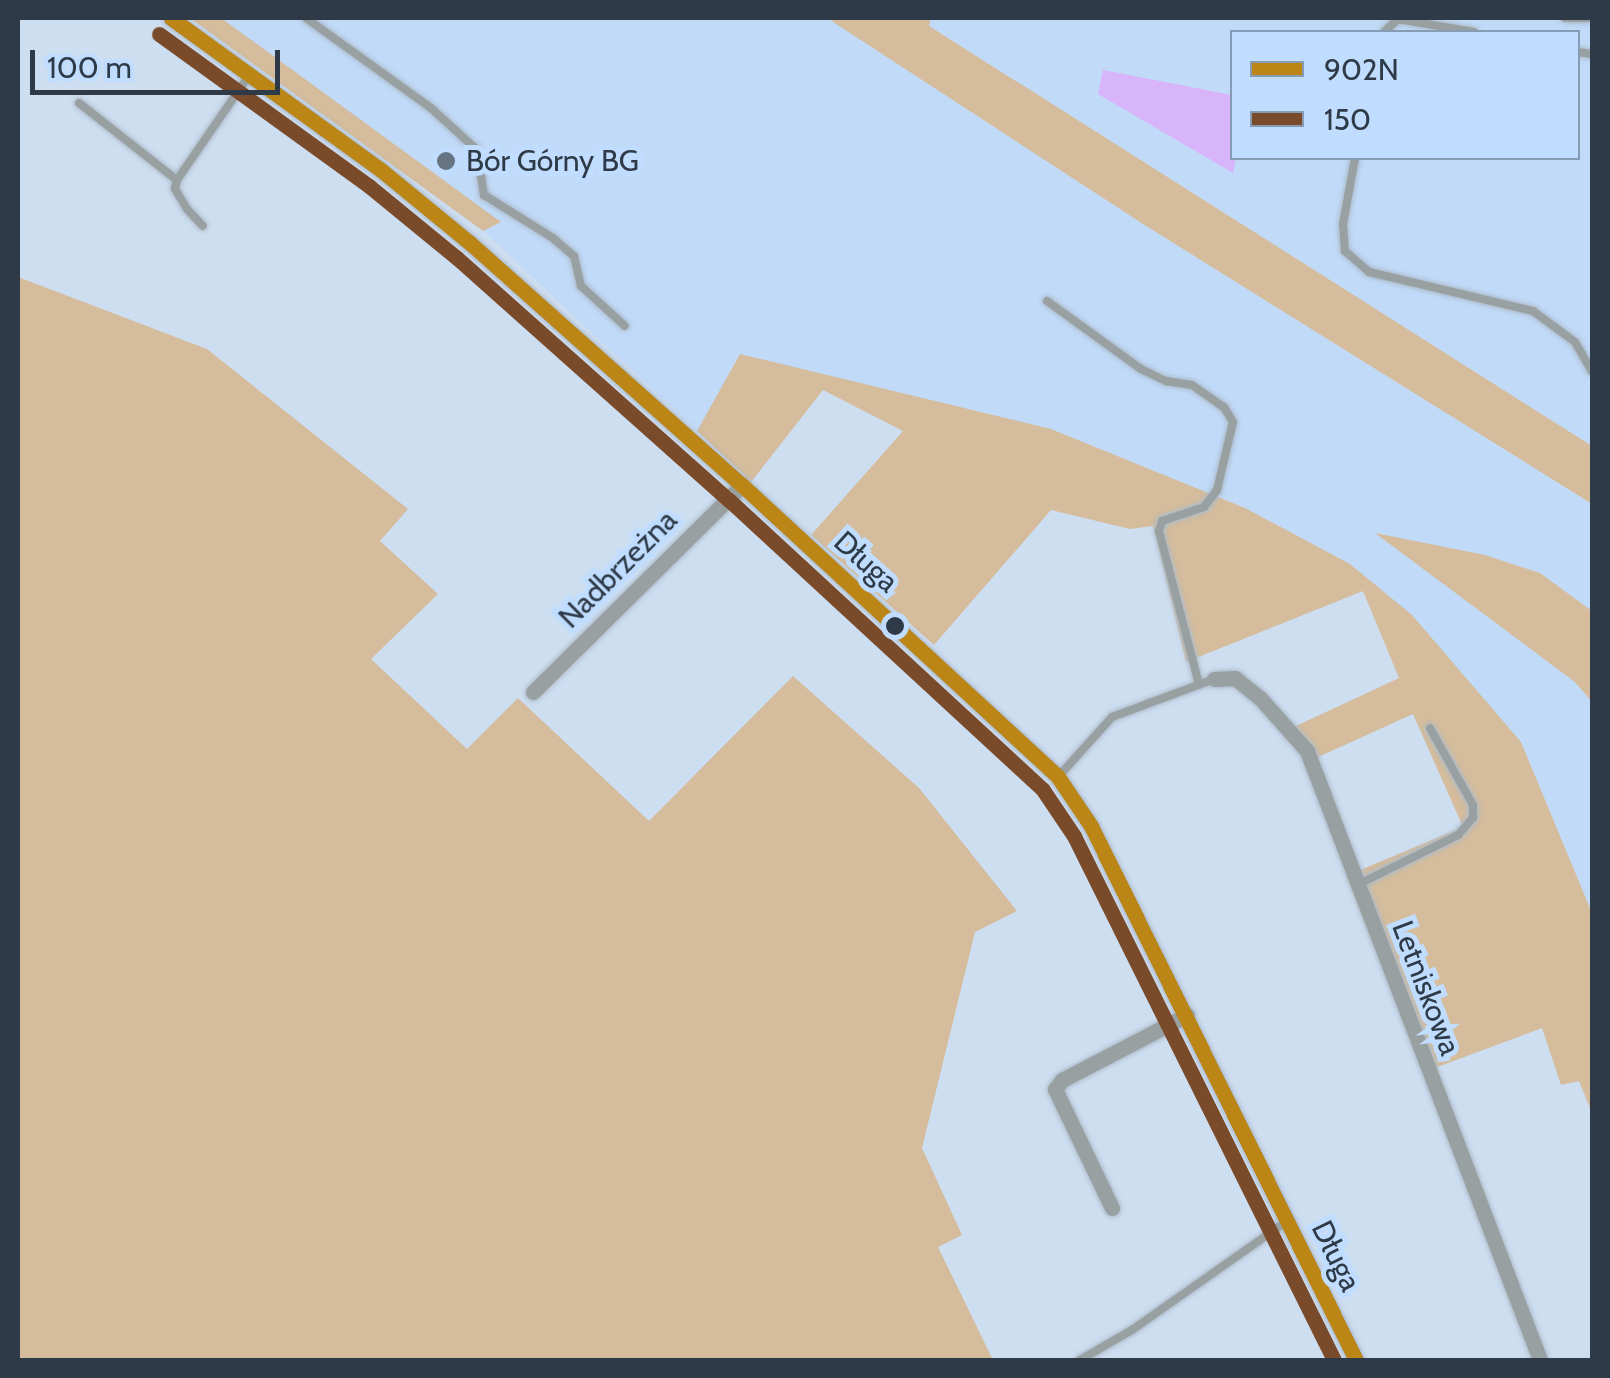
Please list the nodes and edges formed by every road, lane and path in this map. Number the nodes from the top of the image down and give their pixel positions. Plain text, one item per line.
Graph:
1 (171, 18) edge
2 (306, 18) edge
3 (1564, 18) edge
4 (1589, 18) edge
5 (1386, 30) edge
6 (1463, 30) edge
7 (250, 74) junction
8 (79, 103) dead end
9 (1355, 160) edge
10 (176, 180) junction
11 (203, 226) dead end
12 (1047, 301) dead end
13 (625, 326) dead end
14 (1592, 372) edge
15 (742, 486) junction
16 (1207, 682) junction
17 (533, 692) dead end
18 (1430, 728) dead end
19 (1058, 777) junction
20 (1357, 885) junction
21 (1187, 1015) junction
22 (1112, 1208) dead end
23 (1288, 1220) junction
24 (1080, 1360) edge
25 (1356, 1360) edge
26 (1540, 1360) edge

1 - 7 street, Długa
2 - 13 lane
3 - 4 lane
5 - 6 lane
7 - 10 lane
7 - 15 street, Długa
8 - 10 lane
9 - 14 lane
10 - 11 lane
12 - 16 lane
15 - 17 street, Nadbrzeżna
15 - 19 street, Długa
16 - 19 lane
16 - 20 street, Letniskowa
18 - 20 lane
19 - 21 street, Długa
20 - 26 street, Letniskowa
21 - 22 street
21 - 23 street, Długa
23 - 24 lane
23 - 25 street, Długa

